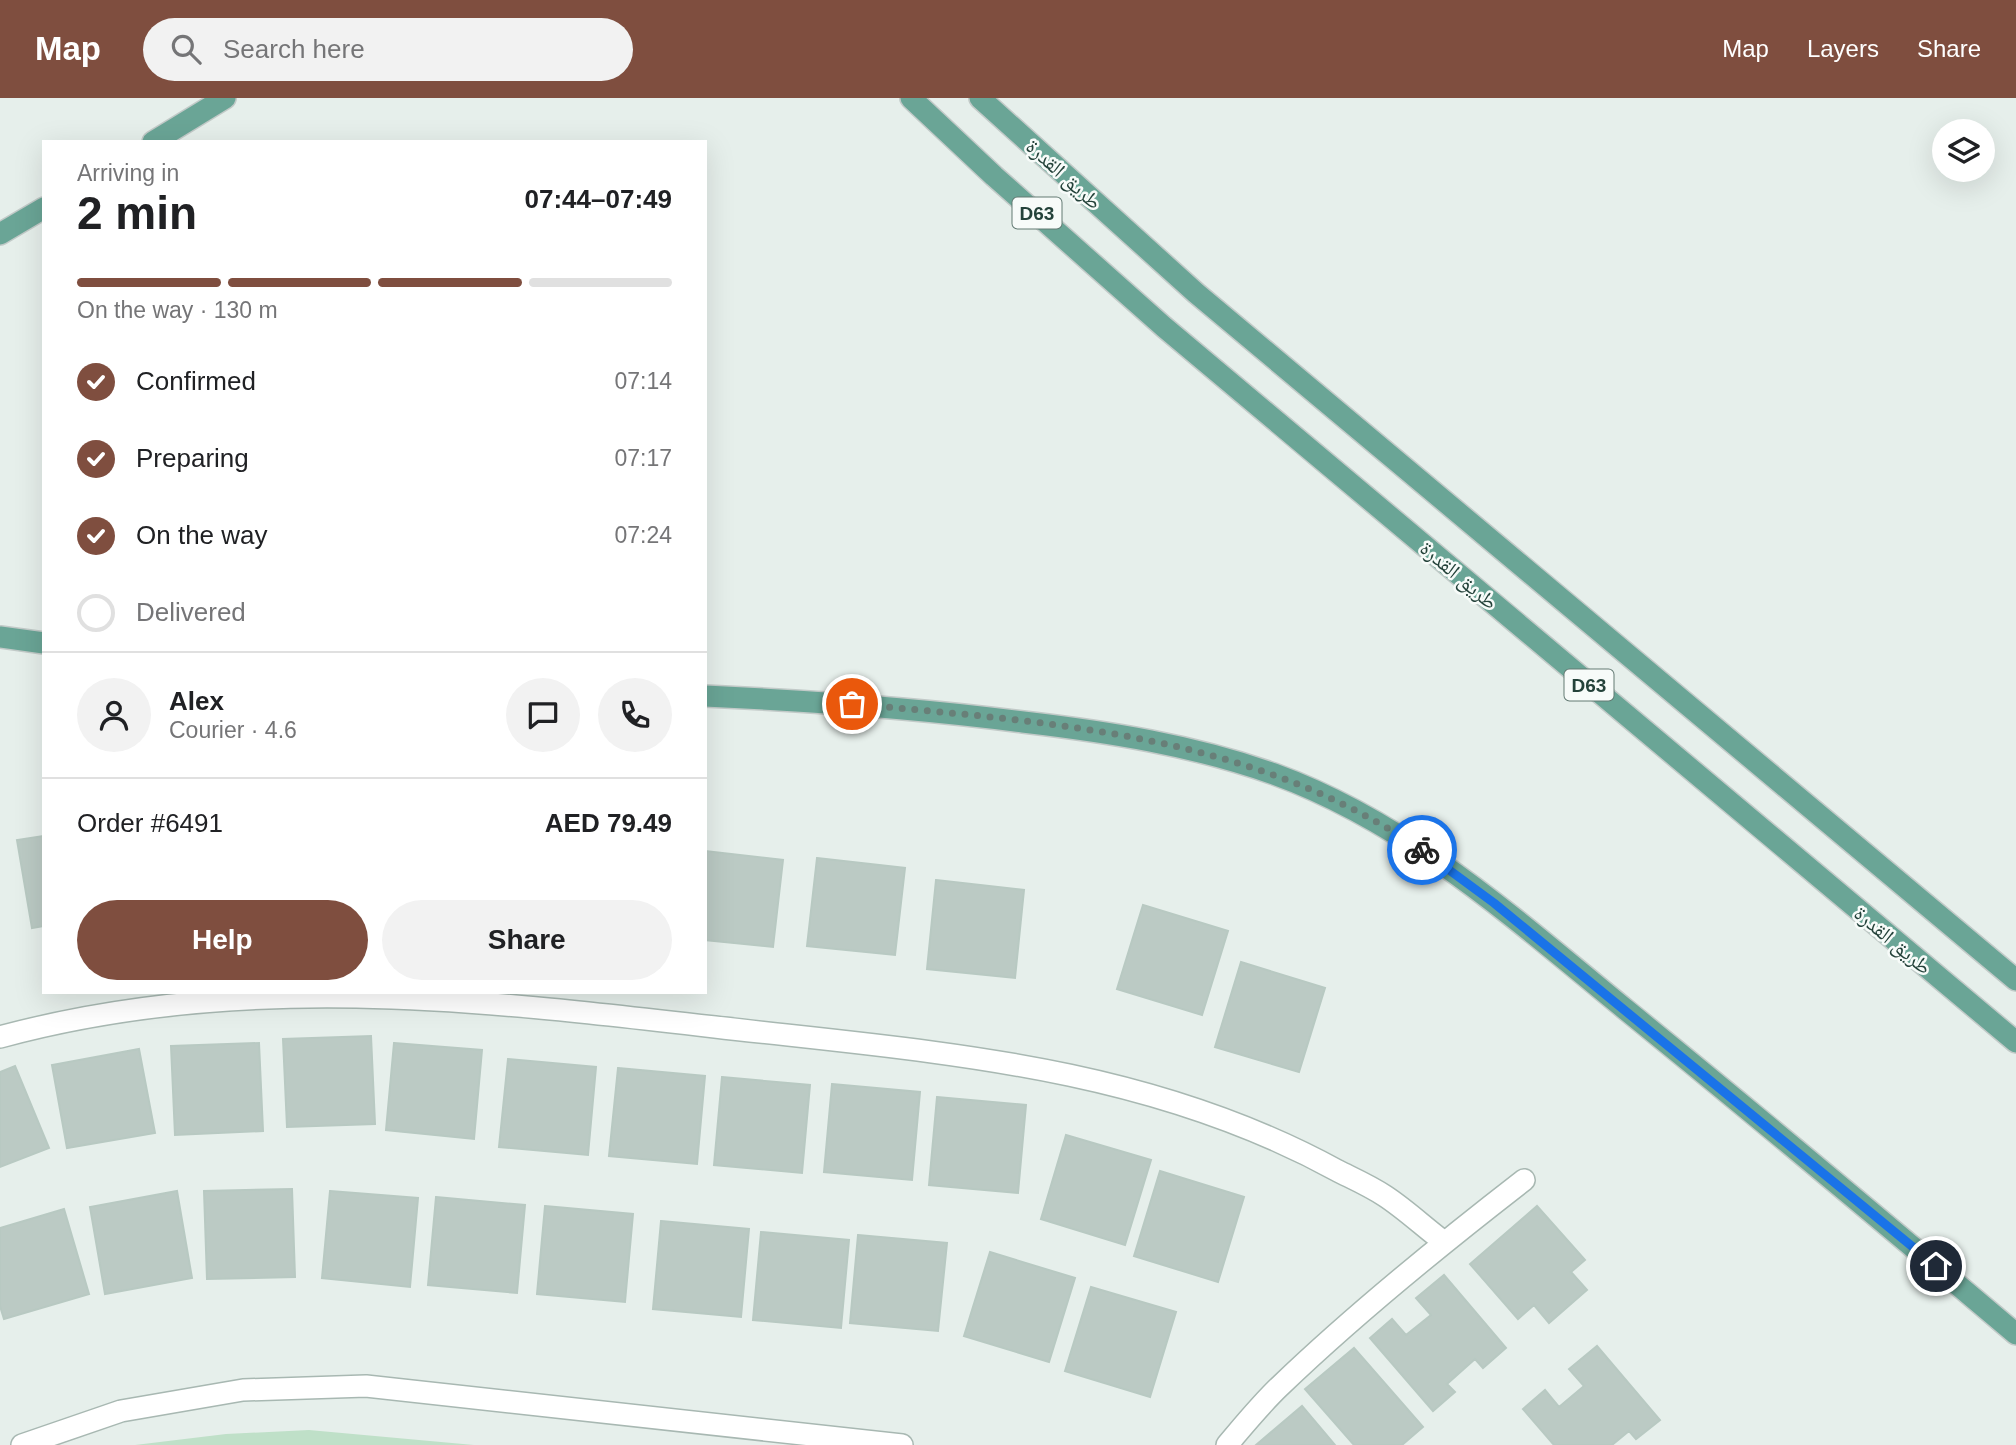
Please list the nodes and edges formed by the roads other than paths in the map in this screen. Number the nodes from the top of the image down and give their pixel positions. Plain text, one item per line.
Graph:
1 (225, 98) edge
2 (911, 98) edge
3 (980, 98) edge
4 (156, 140) edge
5 (42, 209) edge
6 (0, 234) edge
7 (0, 637) edge
8 (42, 643) edge
9 (707, 696) edge
10 (2016, 980) edge
11 (0, 1037) edge
12 (2016, 1042) edge
13 (1524, 1180) dead end
14 (1444, 1242) junction
15 (2016, 1334) edge
16 (22, 1445) edge
17 (902, 1445) edge
18 (1227, 1445) edge

1 - 4 main road
2 - 12 main road, طريق القدرة / D63
3 - 10 main road, طريق القدرة / D63
5 - 6 main road
7 - 8 main road
9 - 15 main road
11 - 14 street
13 - 14 street
14 - 18 street
16 - 17 street

